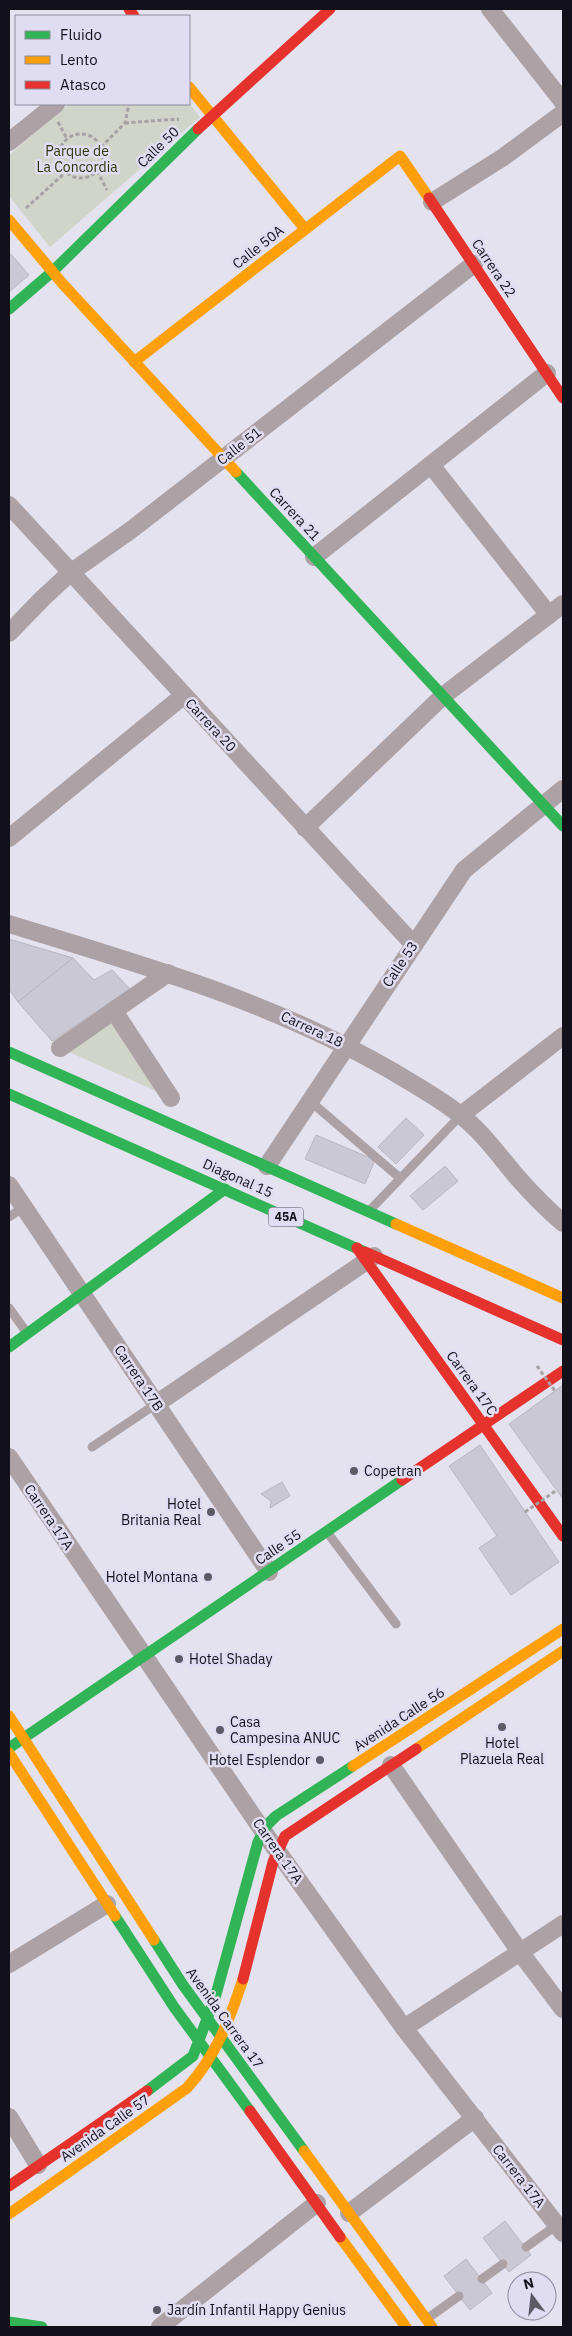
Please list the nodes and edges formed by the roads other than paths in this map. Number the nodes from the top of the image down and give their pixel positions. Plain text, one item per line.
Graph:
1 (330, 9) edge
2 (490, 9) edge
3 (190, 88) edge
4 (563, 102) edge
5 (55, 105) edge
6 (563, 113) edge
7 (211, 116) junction
8 (9, 142) edge
9 (400, 156) joint
10 (432, 202) junction
11 (9, 221) edge
12 (305, 230) junction
13 (474, 264) junction
14 (52, 272) junction
15 (9, 309) edge
16 (134, 362) junction
17 (547, 373) junction
18 (563, 398) edge
19 (223, 458) junction
20 (431, 465) junction
21 (9, 505) edge
22 (314, 557) junction
23 (70, 574) junction
24 (563, 604) edge
25 (549, 615) junction
26 (9, 633) edge
27 (183, 696) junction
28 (443, 696) junction
29 (563, 789) edge
30 (543, 805) junction
31 (563, 826) edge
32 (305, 828) junction
33 (9, 838) edge
34 (9, 924) edge
35 (414, 944) junction
36 (168, 973) junction
37 (114, 1011) junction
38 (563, 1036) edge
39 (347, 1045) junction
40 (60, 1048) dead end
41 (9, 1052) edge
42 (9, 1062) edge
43 (9, 1094) edge
44 (171, 1098) dead end
45 (310, 1101) junction
46 (461, 1115) junction
47 (211, 1153) dead end
48 (266, 1166) junction
49 (400, 1178) junction
50 (9, 1185) edge
51 (225, 1189) junction
52 (24, 1207) junction
53 (369, 1211) junction
54 (9, 1217) edge
55 (563, 1223) edge
56 (366, 1255) junction
57 (82, 1294) junction
58 (563, 1298) edge
59 (9, 1308) edge
60 (27, 1334) junction
61 (563, 1340) edge
62 (9, 1347) edge
63 (563, 1371) edge
64 (156, 1404) junction
65 (484, 1425) junction
66 (92, 1447) dead end
67 (9, 1457) edge
68 (327, 1532) junction
69 (563, 1536) edge
70 (269, 1572) junction
71 (396, 1624) dead end
72 (563, 1629) edge
73 (563, 1651) edge
74 (144, 1656) junction
75 (9, 1716) edge
76 (23, 1739) junction
77 (9, 1748) edge
78 (9, 1753) edge
79 (391, 1765) junction
80 (264, 1831) junction
81 (278, 1851) junction
82 (107, 1904) junction
83 (563, 1924) edge
84 (520, 1952) junction
85 (9, 1964) edge
86 (563, 2009) edge
87 (208, 2020) junction
88 (404, 2028) junction
89 (221, 2037) junction
90 (199, 2042) junction
91 (211, 2058) junction
92 (9, 2117) edge
93 (475, 2118) junction
94 (38, 2166) junction
95 (9, 2186) edge
96 (317, 2203) junction
97 (9, 2214) edge
98 (349, 2214) junction
99 (560, 2229) edge
100 (526, 2247) dead end
101 (503, 2264) dead end
102 (482, 2279) dead end
103 (459, 2296) dead end
104 (9, 2322) edge
105 (429, 2323) edge
106 (42, 2327) edge
107 (160, 2327) edge
108 (406, 2327) edge

1 - 7 main road, Calle 50
2 - 4 street
3 - 7 main road
5 - 8 street
6 - 10 street
7 - 12 main road
7 - 14 main road, Calle 50
9 - 10 main road, Carrera 22
9 - 12 main road, Calle 50A
10 - 13 main road, Carrera 22
11 - 14 main road, Carrera 21
12 - 16 main road, Calle 50A
13 - 17 main road, Carrera 22
13 - 19 street, Calle 51
14 - 15 main road, Calle 50
14 - 16 main road, Carrera 21
16 - 19 main road, Carrera 21
17 - 18 main road, Carrera 22
17 - 20 street
19 - 22 main road, Carrera 21
19 - 23 street, Calle 51
20 - 22 street
20 - 25 street
21 - 23 street, Carrera 20
22 - 28 main road, Carrera 21
23 - 26 street, Calle 51
23 - 27 street, Carrera 20
24 - 25 street
25 - 28 street
27 - 32 street, Carrera 20
27 - 33 street
28 - 30 main road, Carrera 21
28 - 32 street
29 - 30 street, Calle 53
30 - 31 main road, Carrera 21
30 - 35 street, Calle 53
32 - 35 street, Carrera 20
34 - 36 street, Carrera 18
35 - 39 street, Calle 53
36 - 37 street
36 - 39 street, Carrera 18
37 - 40 street
37 - 44 street
38 - 46 street
39 - 45 street, Calle 53
39 - 46 street, Carrera 18
41 - 48 main road, Diagonal 15
42 - 47 lane
43 - 51 main road, Diagonal 15 / 45A
45 - 48 street, Calle 53
45 - 49 lane
46 - 49 lane
46 - 55 street, Carrera 18
48 - 53 main road, Diagonal 15
49 - 53 lane
50 - 52 street, Carrera 17B
51 - 56 main road, Diagonal 15 / 45A
51 - 57 main road
52 - 54 lane
52 - 57 street, Carrera 17B
53 - 58 main road, Diagonal 15
56 - 61 main road, Diagonal 15 / 45A
56 - 64 street
56 - 65 main road, Carrera 17C
57 - 60 main road
57 - 64 street, Carrera 17B
59 - 60 lane
60 - 62 main road
63 - 65 main road, Calle 55
64 - 66 lane
64 - 70 street, Carrera 17B
65 - 68 main road, Calle 55
65 - 69 main road, Carrera 17C
67 - 74 street, Carrera 17A
68 - 70 main road, Calle 55
68 - 71 lane
70 - 74 main road, Calle 55
72 - 80 main road, Avenida Calle 56
73 - 79 main road
74 - 76 main road, Calle 55
74 - 80 street, Carrera 17A
75 - 76 main road, Avenida Carrera 17
76 - 77 main road, Calle 55
76 - 87 main road, Avenida Carrera 17
78 - 82 main road
79 - 81 main road
79 - 84 street
80 - 81 street, Carrera 17A
80 - 87 main road, Avenida Calle 56
81 - 88 street, Carrera 17A
81 - 89 main road
82 - 85 street
82 - 90 main road
83 - 84 street
84 - 86 street
84 - 88 street
87 - 89 main road, Avenida Carrera 17
87 - 90 main road, Avenida Calle 56
88 - 93 street, Carrera 17A
89 - 91 main road
89 - 98 main road, Avenida Carrera 17
90 - 91 main road
90 - 94 main road, Avenida Calle 57
91 - 96 main road
91 - 97 main road, Avenida Calle 57
92 - 94 street
93 - 98 street
93 - 99 street, Carrera 17A
94 - 95 main road, Avenida Calle 57
96 - 107 street
96 - 108 main road
98 - 105 main road, Avenida Carrera 17
99 - 100 lane
101 - 102 lane
103 - 105 lane
104 - 106 main road

